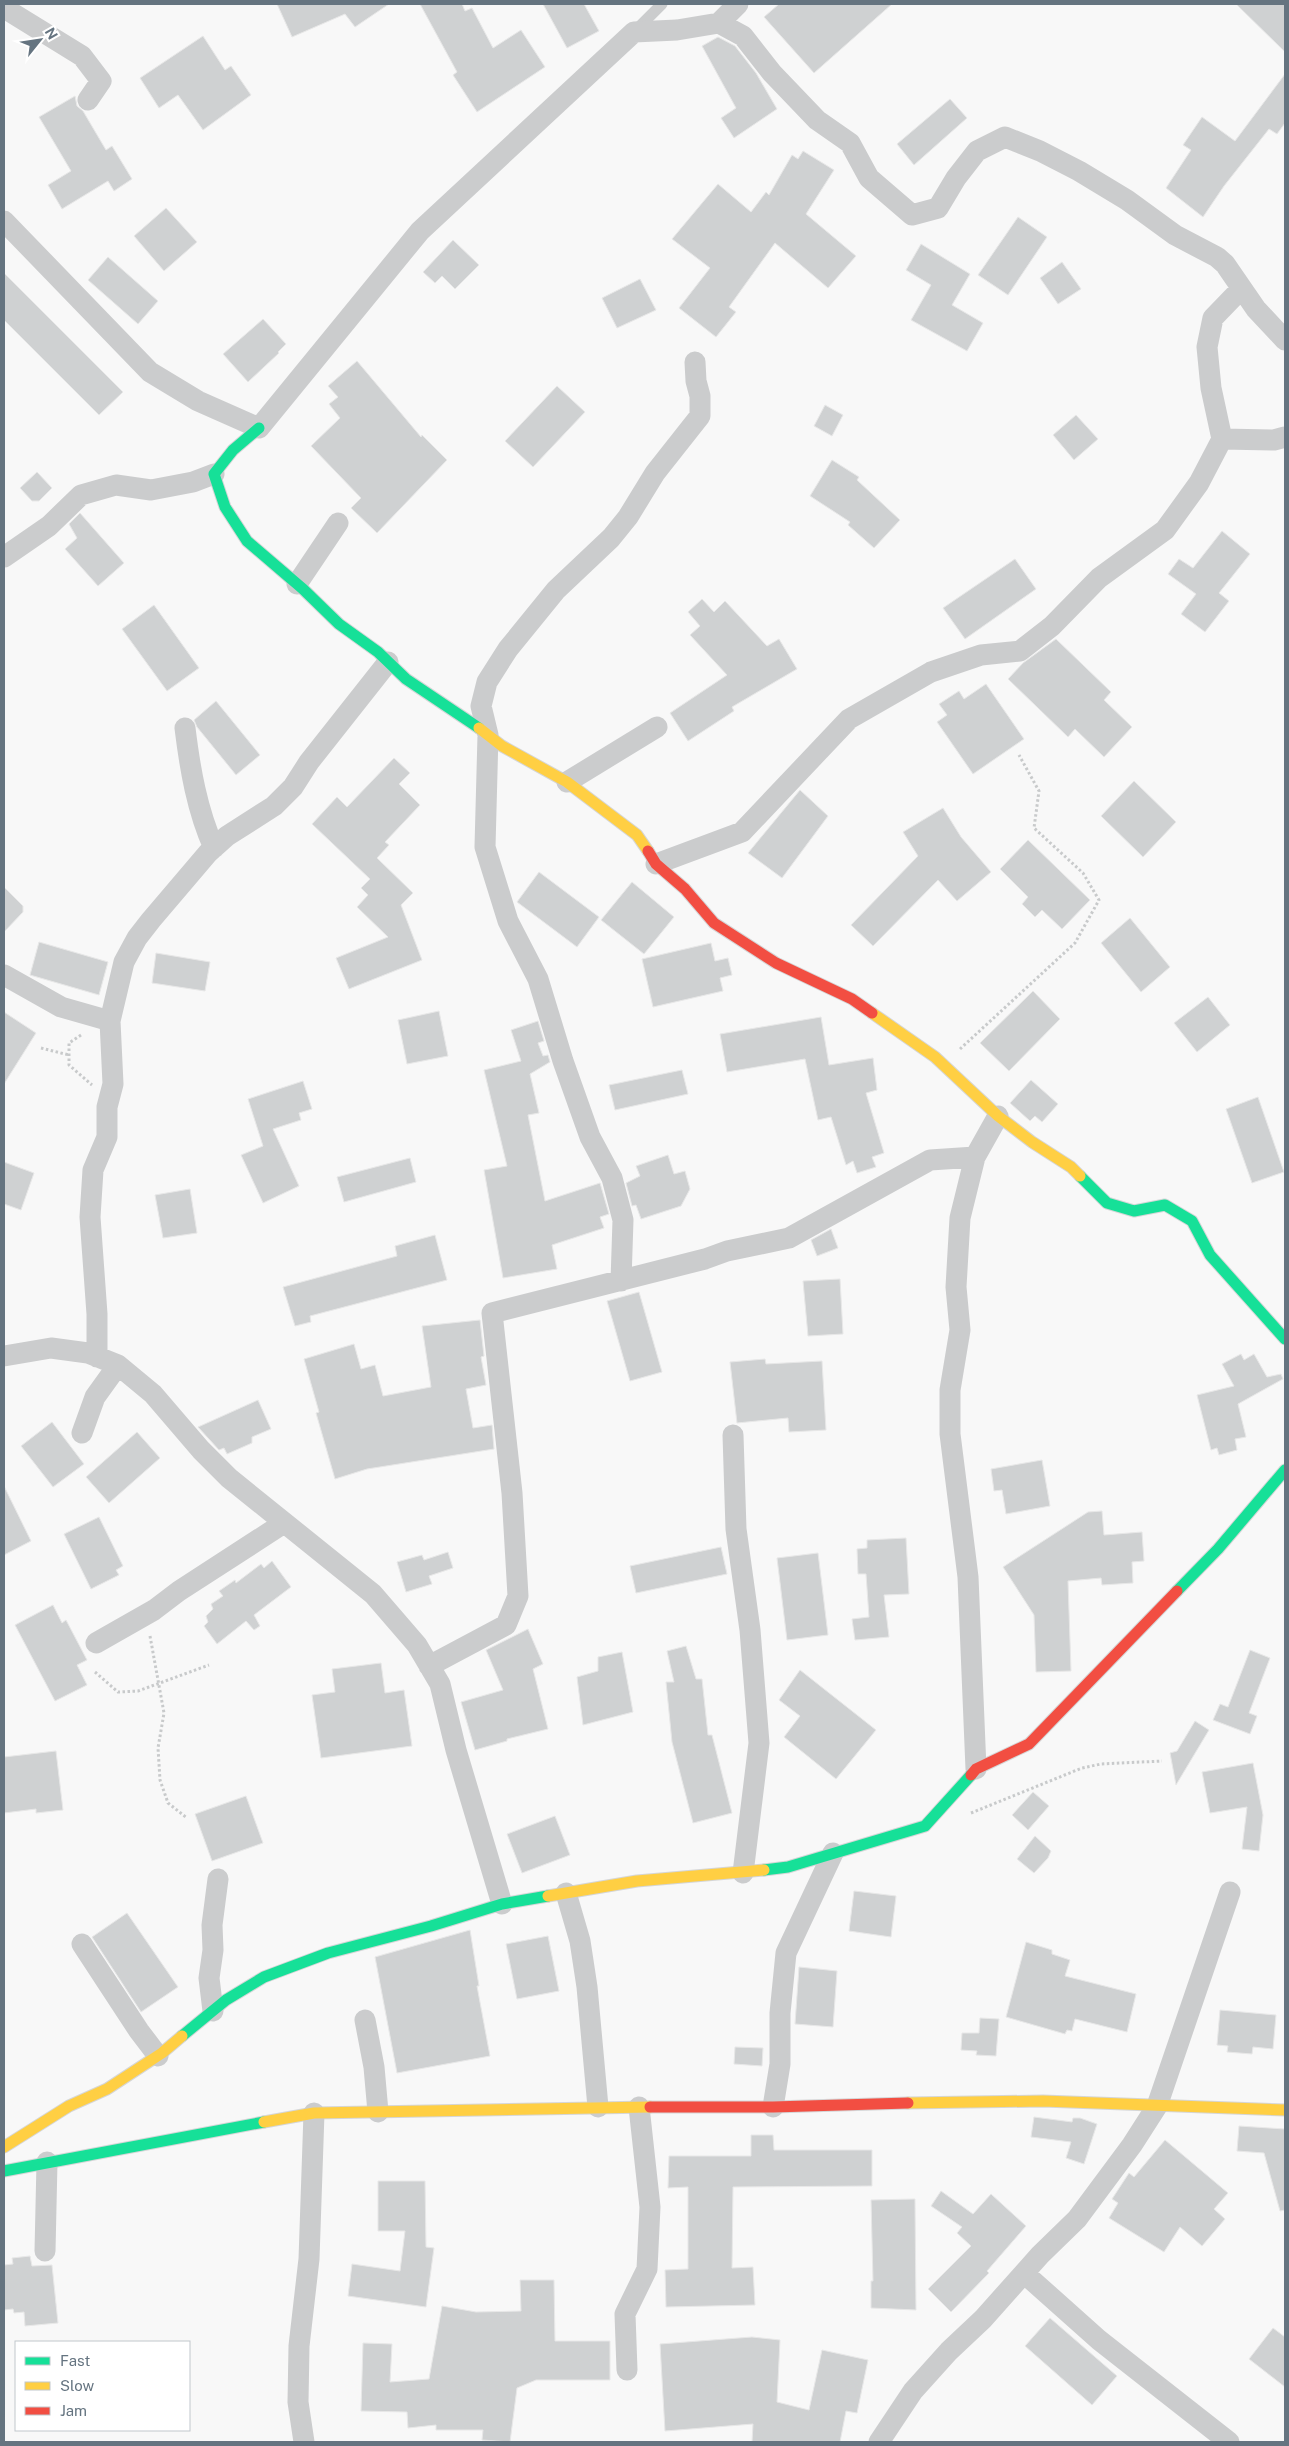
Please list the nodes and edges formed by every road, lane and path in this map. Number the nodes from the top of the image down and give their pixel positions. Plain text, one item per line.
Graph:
1 (662, 4) edge
2 (738, 4) edge
3 (4, 8) edge
4 (718, 23) junction
5 (634, 32) junction
6 (88, 100) dead end
7 (7, 229) edge
8 (1241, 289) junction
9 (1285, 340) edge
10 (695, 362) dead end
11 (259, 428) junction
12 (1285, 437) edge
13 (1222, 439) junction
14 (214, 474) junction
15 (338, 523) dead end
16 (4, 557) edge
17 (297, 584) junction
18 (388, 662) junction
19 (657, 727) dead end
20 (186, 728) dead end
21 (488, 735) junction
22 (1020, 754) dead end
23 (567, 782) junction
24 (214, 848) junction
25 (656, 864) junction
26 (4, 976) edge
27 (110, 1021) junction
28 (41, 1048) dead end
29 (70, 1055) junction
30 (943, 1065) junction
31 (110, 1094) junction
32 (998, 1116) junction
33 (975, 1157) junction
34 (620, 1281) junction
35 (1285, 1339) edge
36 (4, 1356) edge
37 (97, 1357) junction
38 (118, 1366) junction
39 (82, 1433) dead end
40 (733, 1435) dead end
41 (1285, 1470) edge
42 (284, 1522) junction
43 (146, 1615) junction
44 (96, 1643) dead end
45 (210, 1665) dead end
46 (430, 1666) junction
47 (95, 1672) dead end
48 (159, 1684) junction
49 (1162, 1761) dead end
50 (976, 1769) junction
51 (969, 1814) dead end
52 (187, 1818) dead end
53 (834, 1854) junction
54 (743, 1873) junction
55 (218, 1879) dead end
56 (1230, 1892) dead end
57 (566, 1893) junction
58 (502, 1904) junction
59 (82, 1944) dead end
60 (213, 2011) junction
61 (365, 2020) dead end
62 (158, 2056) junction
63 (1157, 2106) junction
64 (598, 2107) junction
65 (639, 2107) junction
66 (773, 2107) junction
67 (1285, 2110) edge
68 (378, 2112) junction
69 (314, 2113) junction
70 (4, 2147) edge
71 (47, 2162) junction
72 (4, 2170) edge
73 (46, 2251) dead end
74 (1025, 2274) junction
75 (628, 2370) dead end
76 (304, 2442) edge
77 (879, 2442) edge
78 (1229, 2442) edge

1 - 5 lane
2 - 4 street
3 - 6 street
4 - 5 street
4 - 8 street
5 - 11 street
7 - 11 street
8 - 9 street
8 - 13 street
10 - 21 street
11 - 14 street
12 - 13 street
13 - 25 street
14 - 16 street
14 - 17 street
15 - 17 street
17 - 18 street
18 - 21 street
18 - 24 street
19 - 23 street
20 - 24 street
21 - 23 street
21 - 34 street
22 - 30 path
23 - 25 street
24 - 27 street
25 - 30 street
26 - 27 street
27 - 29 path
27 - 31 street
28 - 29 path
29 - 31 path
30 - 32 street
31 - 37 street
32 - 33 street
32 - 35 street
33 - 34 street
33 - 50 street
34 - 46 street
36 - 37 street
37 - 38 street
38 - 39 street
38 - 42 street
40 - 54 street
41 - 50 street
42 - 43 street
42 - 46 street
43 - 44 street
43 - 48 path
45 - 48 path
46 - 58 street
47 - 48 path
48 - 52 path
49 - 51 path
50 - 53 street
53 - 54 street
53 - 66 street
54 - 57 street
55 - 60 street
56 - 63 street
57 - 58 street
57 - 64 street
58 - 60 street
59 - 62 street
60 - 62 street
61 - 68 street
62 - 70 street
63 - 66 street
63 - 67 street
63 - 74 street
64 - 65 street
64 - 68 street
65 - 66 street
65 - 75 street
68 - 69 street
69 - 71 street
69 - 76 street
71 - 72 street
71 - 73 street
74 - 77 street
74 - 78 street

